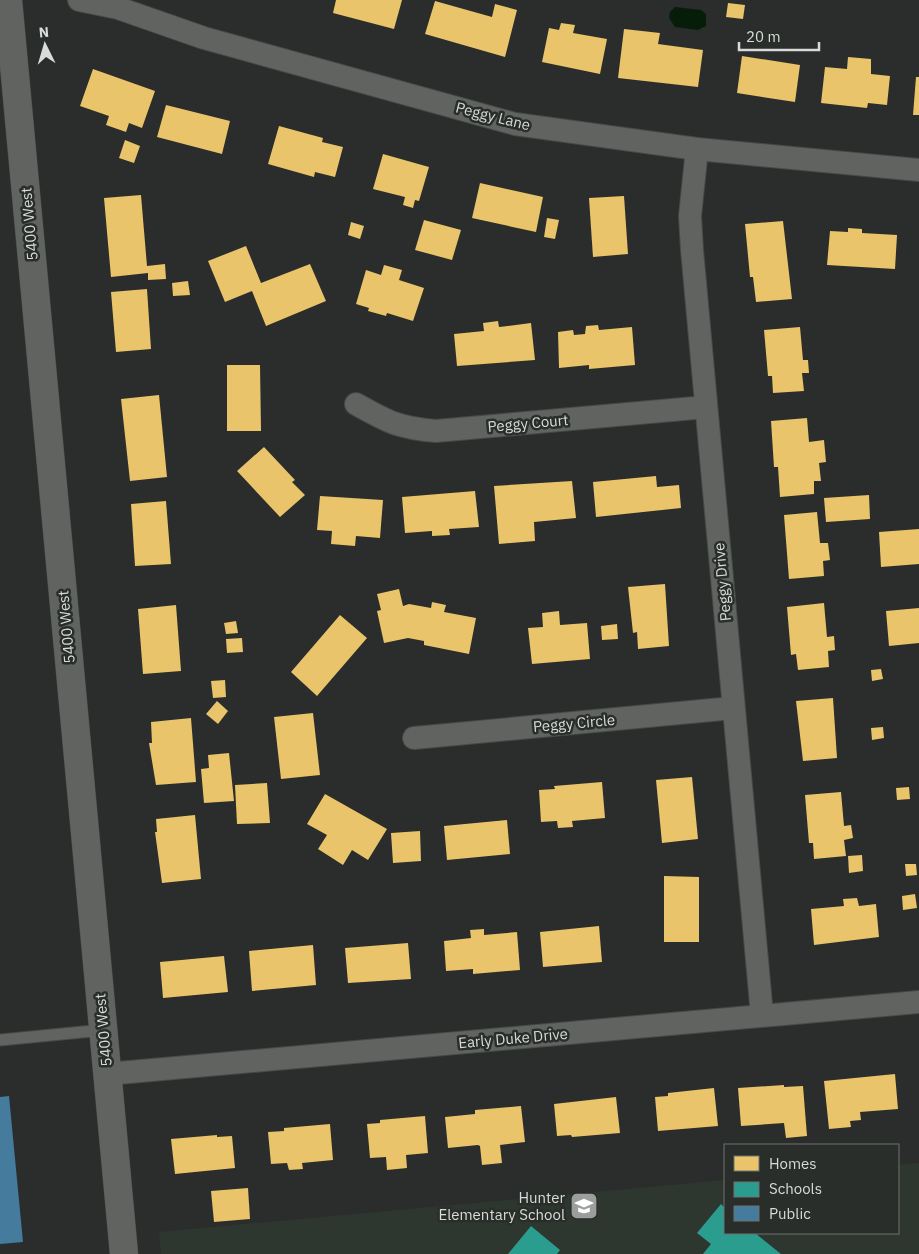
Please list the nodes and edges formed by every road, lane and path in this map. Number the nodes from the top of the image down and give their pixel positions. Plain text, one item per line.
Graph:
1 (8, 0) edge
2 (79, 0) edge
3 (697, 149) junction
4 (919, 170) edge
5 (356, 404) dead end
6 (706, 407) junction
7 (733, 708) junction
8 (414, 738) dead end
9 (919, 1002) edge
10 (762, 1016) junction
11 (103, 1030) junction
12 (0, 1040) edge
13 (107, 1074) junction
14 (124, 1254) edge

1 - 11 street, 5400 West
2 - 3 street, Peggy Lane
3 - 4 street, Peggy Lane
3 - 6 street, Peggy Drive
5 - 6 street, Peggy Court
6 - 7 street, Peggy Drive
7 - 8 street, Peggy Circle
7 - 10 street, Peggy Drive
9 - 10 street, Early Duke Drive
10 - 13 street, Early Duke Drive
11 - 12 lane
11 - 13 street, 5400 West
13 - 14 street, 5400 West

